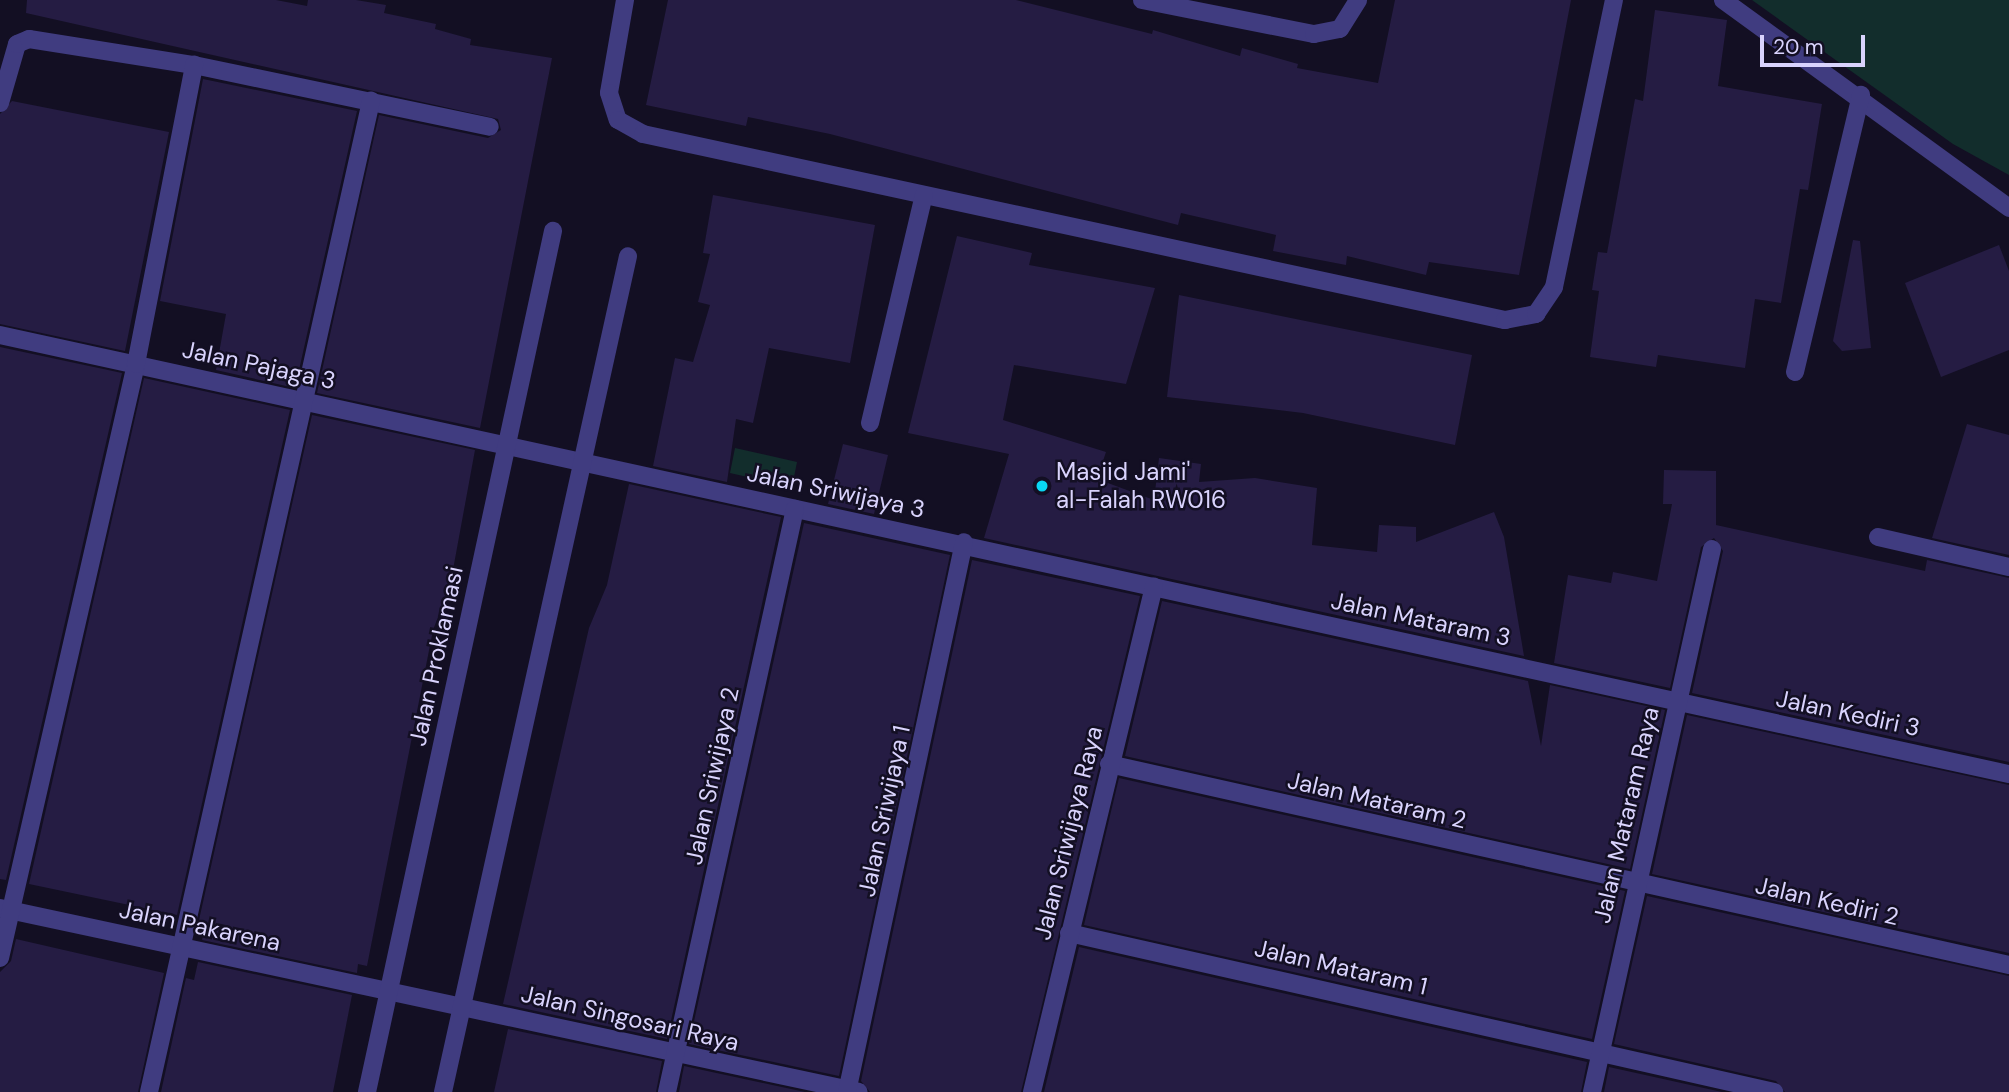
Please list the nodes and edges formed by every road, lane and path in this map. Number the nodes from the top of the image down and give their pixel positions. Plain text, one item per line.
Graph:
1 (625, 0) edge
2 (1142, 0) edge
3 (1358, 0) edge
4 (1614, 0) edge
5 (1724, 0) edge
6 (194, 65) junction
7 (1861, 95) junction
8 (371, 101) junction
9 (0, 103) edge
10 (490, 127) dead end
11 (924, 195) junction
12 (2009, 208) edge
13 (553, 231) dead end
14 (628, 256) dead end
15 (0, 335) edge
16 (136, 364) junction
17 (1795, 372) dead end
18 (305, 400) junction
19 (870, 423) dead end
20 (509, 444) junction
21 (587, 460) junction
22 (795, 509) junction
23 (1878, 537) dead end
24 (964, 542) junction
25 (1712, 549) dead end
26 (2009, 567) edge
27 (1154, 586) junction
28 (1677, 700) junction
29 (1110, 764) junction
30 (2009, 774) edge
31 (1635, 881) junction
32 (6, 909) edge
33 (1069, 933) junction
34 (181, 949) junction
35 (0, 958) edge
36 (2009, 965) edge
37 (390, 989) junction
38 (461, 1006) junction
39 (1601, 1052) junction
40 (676, 1053) junction
41 (851, 1091) edge
42 (149, 1092) edge
43 (367, 1092) edge
44 (443, 1092) edge
45 (667, 1092) edge
46 (1032, 1092) edge
47 (1592, 1092) edge
48 (1774, 1092) edge

1 - 11 street
2 - 3 street
4 - 11 street
5 - 7 street
6 - 8 street
6 - 9 street
6 - 16 street
7 - 12 street
7 - 17 street
8 - 10 street
8 - 18 street
11 - 19 street
13 - 20 street, Jalan Proklamasi
14 - 21 street
15 - 16 street, Jalan Pajaga 3
16 - 18 street, Jalan Pajaga 3
16 - 32 street
18 - 20 street, Jalan Pajaga 3
18 - 34 street
20 - 21 street, Jalan Sriwijaya 3
20 - 37 street, Jalan Proklamasi
21 - 22 street, Jalan Sriwijaya 3
21 - 38 street
22 - 24 street, Jalan Sriwijaya 3
22 - 40 street, Jalan Sriwijaya 2
23 - 26 street
24 - 27 street, Jalan Sriwijaya 3
24 - 41 street, Jalan Sriwijaya 1
25 - 28 street, Jalan Mataram Raya
27 - 28 street, Jalan Mataram 3
27 - 29 street, Jalan Sriwijaya Raya
28 - 30 street, Jalan Kediri 3
28 - 31 street, Jalan Mataram Raya
29 - 31 street, Jalan Mataram 2
29 - 33 street, Jalan Sriwijaya Raya
31 - 36 street, Jalan Kediri 2
31 - 39 street, Jalan Mataram Raya
32 - 34 street, Jalan Pakarena
32 - 35 street
33 - 39 street, Jalan Mataram 1
33 - 46 street, Jalan Sriwijaya Raya
34 - 37 street, Jalan Pakarena
34 - 42 street
37 - 38 street, Jalan Singosari Raya
37 - 43 street, Jalan Proklamasi
38 - 40 street, Jalan Singosari Raya
38 - 44 street
39 - 47 street, Jalan Mataram Raya
39 - 48 street, Jalan Mataram 1
40 - 41 street, Jalan Singosari Raya
40 - 45 street, Jalan Sriwijaya 2

